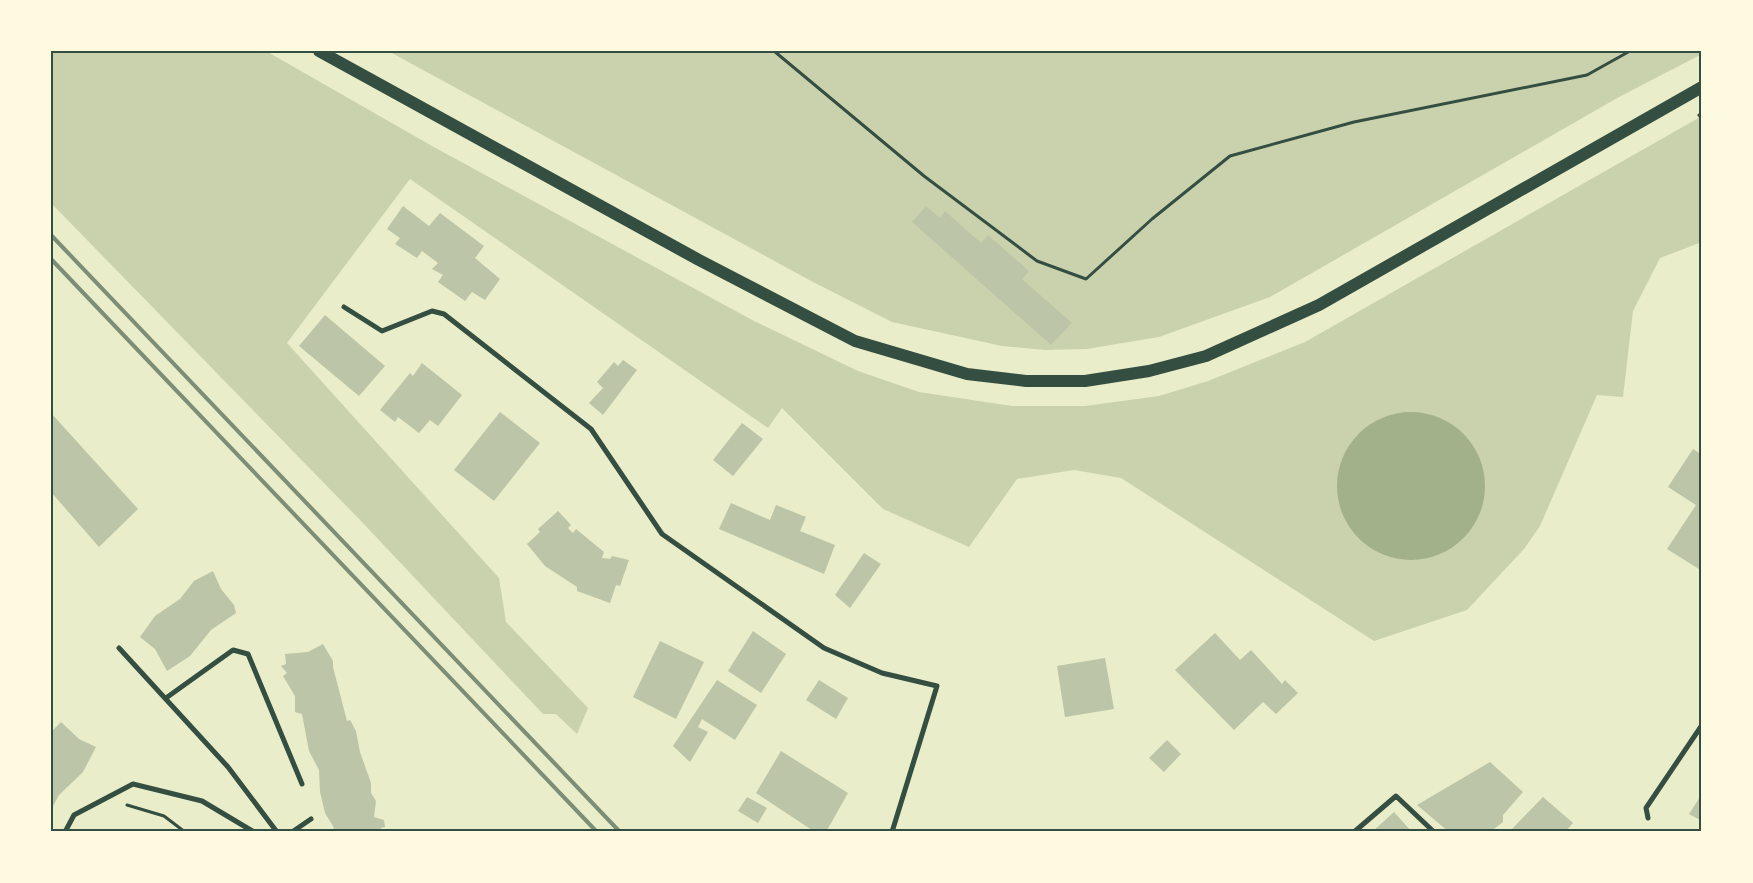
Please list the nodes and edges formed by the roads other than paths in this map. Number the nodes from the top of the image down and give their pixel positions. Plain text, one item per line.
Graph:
1 (319, 51) edge
2 (1702, 87) edge
3 (344, 308) dead end
4 (119, 648) dead end
5 (166, 698) junction
6 (1702, 725) edge
7 (302, 784) dead end
8 (1648, 818) dead end
9 (310, 819) dead end
10 (65, 832) edge
11 (254, 832) edge
12 (277, 832) edge
13 (292, 832) edge
14 (892, 832) edge
15 (1354, 832) edge
16 (1434, 832) edge

1 - 2 main road
3 - 14 street
4 - 5 street
5 - 7 street
5 - 12 street
6 - 8 street
9 - 13 street
10 - 11 street
15 - 16 street

